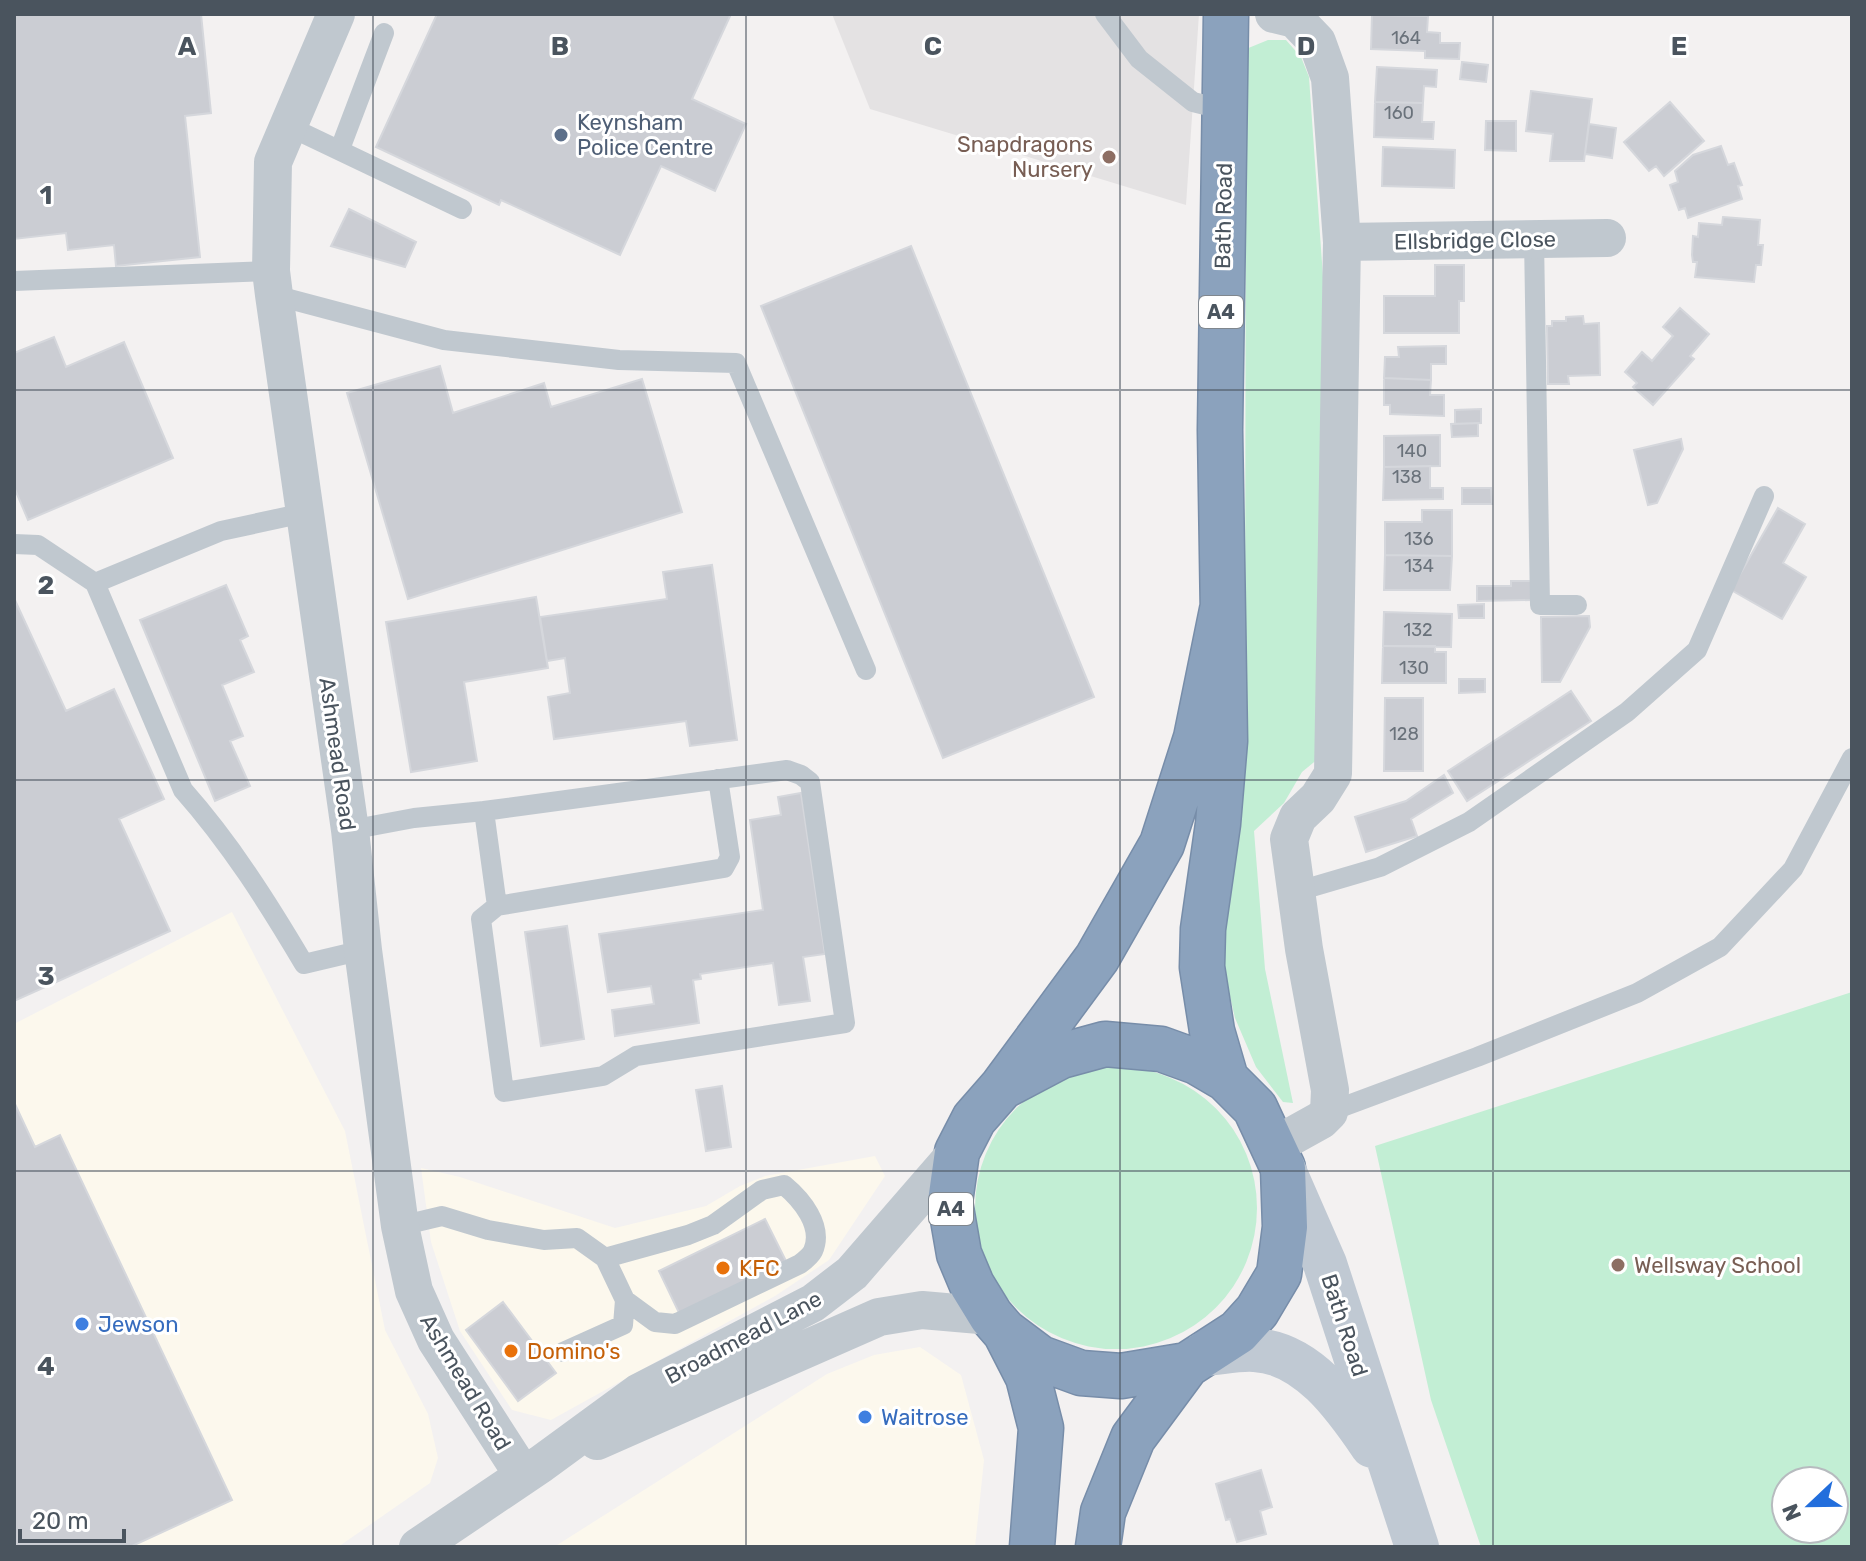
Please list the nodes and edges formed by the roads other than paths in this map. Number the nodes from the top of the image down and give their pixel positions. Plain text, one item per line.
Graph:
1 (336, 14) edge
2 (1105, 14) edge
3 (1226, 14) edge
4 (1274, 14) edge
5 (384, 33) dead end
6 (1225, 110) junction
7 (288, 126) junction
8 (340, 149) junction
9 (462, 209) dead end
10 (1607, 238) dead end
11 (1534, 239) junction
12 (1342, 242) junction
13 (14, 281) edge
14 (272, 283) junction
15 (1764, 496) dead end
16 (304, 513) junction
17 (14, 544) edge
18 (95, 583) junction
19 (1577, 605) dead end
20 (1222, 610) junction
21 (866, 670) dead end
22 (1852, 758) edge
23 (718, 779) junction
24 (484, 811) junction
25 (350, 830) junction
26 (1295, 892) junction
27 (497, 906) junction
28 (363, 950) junction
29 (1226, 1079) junction
30 (1002, 1087) junction
31 (1329, 1112) junction
32 (957, 1152) junction
33 (1278, 1157) junction
34 (400, 1226) junction
35 (605, 1258) junction
36 (625, 1300) junction
37 (998, 1324) junction
38 (563, 1352) dead end
39 (1195, 1359) junction
40 (532, 1469) junction
41 (1398, 1484) junction
42 (430, 1545) edge
43 (1032, 1547) edge
44 (1098, 1547) edge
45 (1417, 1547) edge

1 - 7 street, Ashmead Road
2 - 6 lane
3 - 6 highway, Bath Road / A4
4 - 12 street
5 - 8 lane
6 - 20 highway, Bath Road / A4
7 - 8 lane
7 - 14 street, Ashmead Road
8 - 9 lane
10 - 11 street, Ellsbridge Close
11 - 12 street, Ellsbridge Close
11 - 19 lane
12 - 26 street
13 - 14 lane
14 - 16 street, Ashmead Road
14 - 21 lane
15 - 26 lane
16 - 18 lane
16 - 25 street, Ashmead Road
17 - 18 lane
18 - 28 lane
20 - 29 highway, A4
20 - 30 highway, A4
22 - 31 lane
23 - 24 lane
23 - 27 lane
23 - 27 lane
24 - 25 lane
24 - 27 lane
25 - 28 street, Ashmead Road
26 - 31 street
28 - 34 street, Ashmead Road
29 - 30 highway, A4
29 - 33 highway, A4
30 - 32 highway, A4
31 - 33 street
32 - 37 highway, A4
32 - 40 street, Broadmead Lane
33 - 39 highway, A4
33 - 41 main road, Bath Road
34 - 35 lane
34 - 40 street, Ashmead Road
35 - 36 lane
35 - 36 lane
36 - 38 lane
37 - 39 highway, A4
37 - 40 street, Broadmead Lane
37 - 43 highway, A4
39 - 41 main road, Bath Road
39 - 44 highway, A4
40 - 42 street, Broadmead Lane
41 - 45 main road, Bath Road

